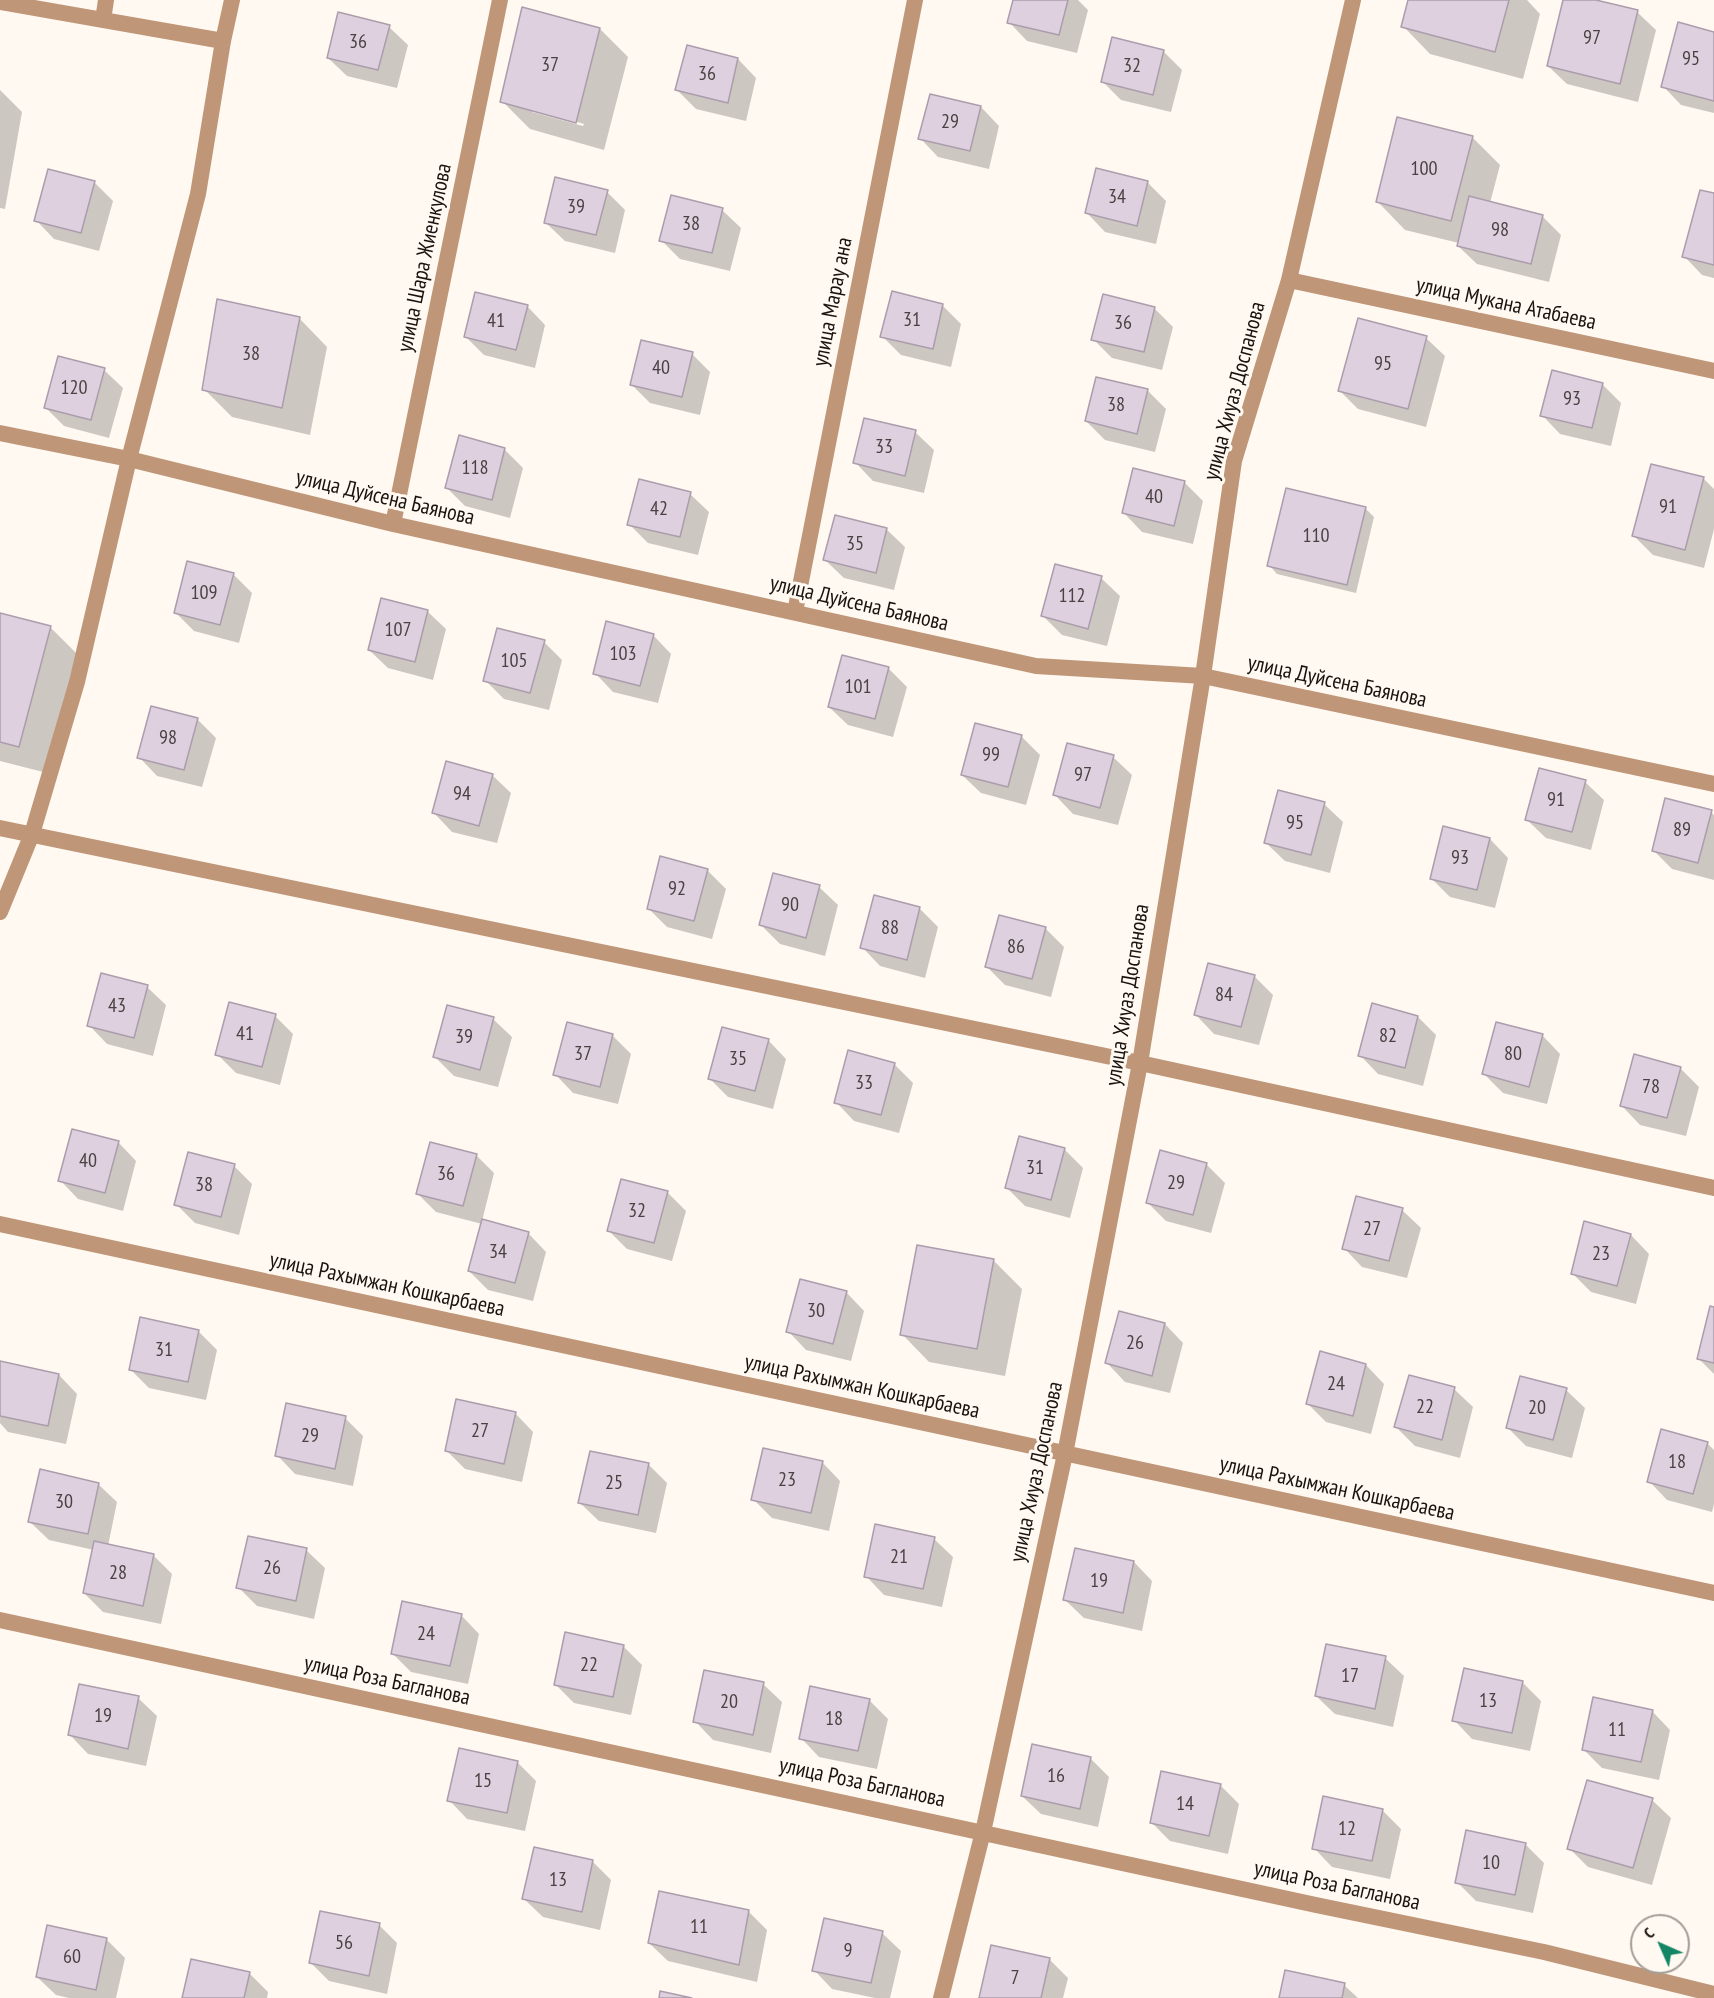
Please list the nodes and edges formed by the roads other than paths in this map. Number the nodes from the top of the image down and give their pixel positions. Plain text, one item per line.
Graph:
1 (106, 0) edge
2 (232, 0) edge
3 (500, 0) edge
4 (915, 0) edge
5 (1353, 0) edge
6 (0, 2) edge
7 (103, 20) junction
8 (223, 41) junction
9 (1289, 280) junction
10 (1714, 371) edge
11 (0, 433) edge
12 (129, 459) junction
13 (393, 524) junction
14 (795, 612) junction
15 (1203, 676) junction
16 (1714, 784) edge
17 (0, 828) edge
18 (32, 834) junction
19 (0, 912) edge
20 (1140, 1063) junction
21 (1714, 1188) edge
22 (0, 1224) edge
23 (1065, 1454) junction
24 (1714, 1593) edge
25 (0, 1620) edge
26 (983, 1832) junction
27 (1714, 1994) edge
28 (941, 1998) edge

1 - 7 street
2 - 8 street
3 - 13 street, улица Шара Жиенкулова
4 - 14 street, улица Марау ана
5 - 9 street, улица Хиуаз Доспанова
6 - 7 street
7 - 8 street
8 - 12 street
9 - 10 street, улица Мукана Атабаева
9 - 15 street, улица Хиуаз Доспанова
11 - 12 street, улица Дуйсена Баянова
12 - 13 street, улица Дуйсена Баянова
12 - 18 street
13 - 14 street, улица Дуйсена Баянова
14 - 15 street, улица Дуйсена Баянова
15 - 16 street, улица Дуйсена Баянова
15 - 20 street, улица Хиуаз Доспанова
17 - 18 street
18 - 19 street
18 - 20 street
20 - 21 street
20 - 23 street, улица Хиуаз Доспанова
22 - 23 street, улица Рахымжан Кошкарбаева
23 - 24 street, улица Рахымжан Кошкарбаева
23 - 26 street, улица Хиуаз Доспанова
25 - 26 street, улица Роза Багланова
26 - 27 street, улица Роза Багланова
26 - 28 street, улица Хиуаз Доспанова

